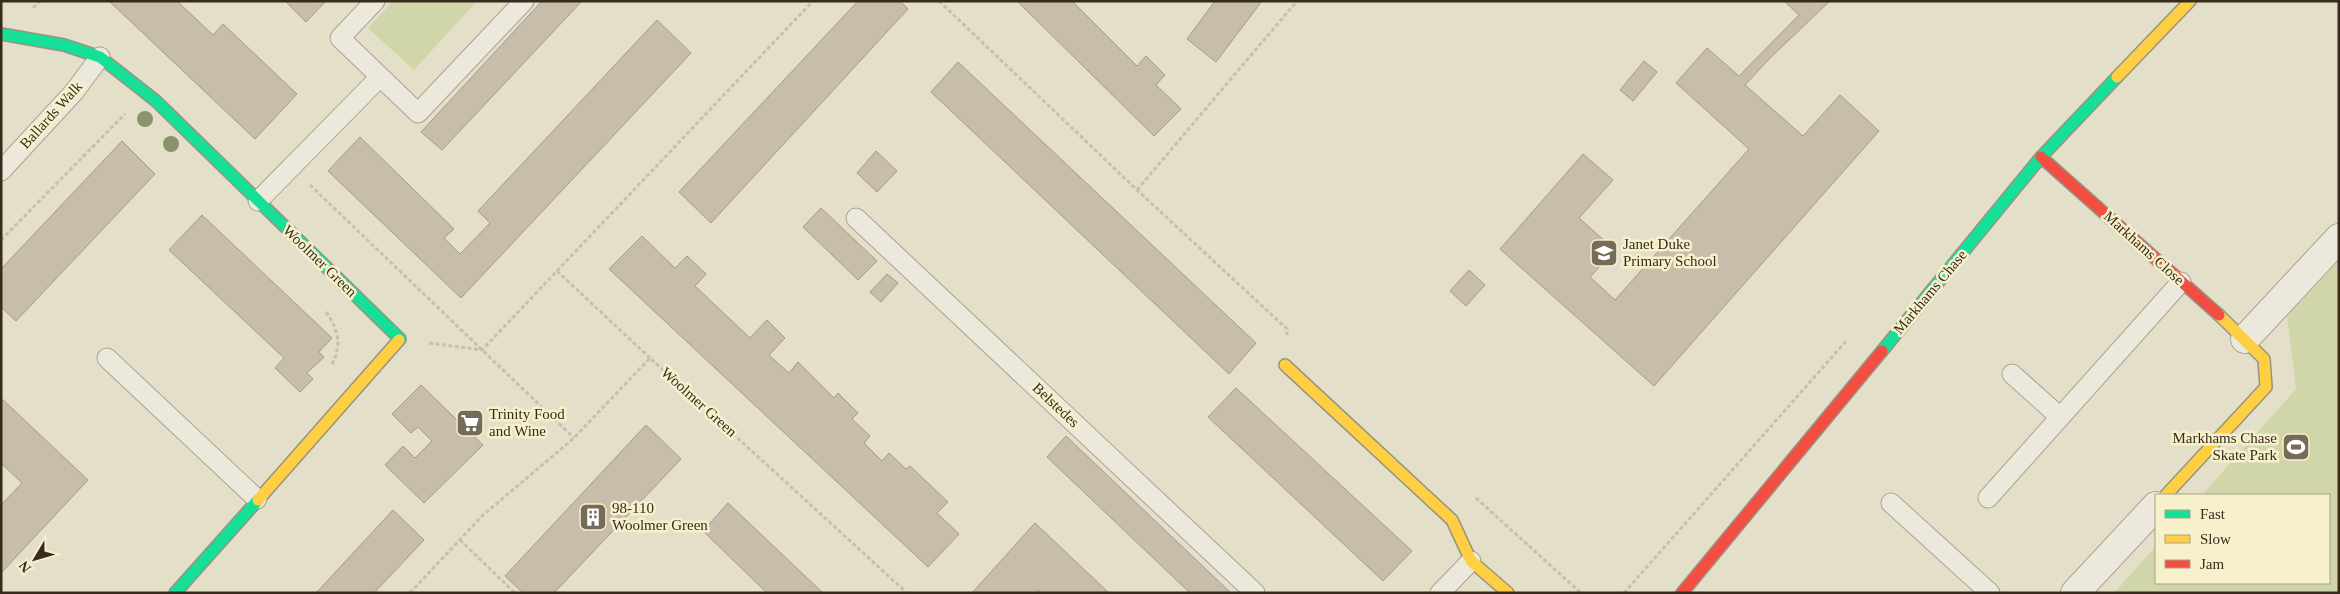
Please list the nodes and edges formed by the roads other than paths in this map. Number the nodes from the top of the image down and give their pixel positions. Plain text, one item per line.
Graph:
1 (376, 1) edge
2 (524, 1) edge
3 (2188, 2) edge
4 (1, 34) edge
5 (100, 57) junction
6 (380, 77) junction
7 (2041, 157) junction
8 (1, 171) edge
9 (258, 201) junction
10 (856, 218) dead end
11 (2339, 238) edge
12 (2181, 282) junction
13 (2245, 339) junction
14 (107, 358) dead end
15 (1286, 365) road end
16 (2012, 374) dead end
17 (2060, 417) junction
18 (2167, 494) edge
19 (1988, 498) dead end
20 (257, 499) junction
21 (1891, 503) dead end
22 (2155, 507) edge
23 (1472, 561) junction
24 (174, 593) edge
25 (1255, 593) edge
26 (1440, 593) edge
27 (1508, 593) edge
28 (1682, 593) edge
29 (1990, 593) edge
30 (2075, 593) edge

1 - 6 lane
2 - 6 lane
3 - 7 street, Markhams Chase
4 - 5 street, Woolmer Green
5 - 8 lane, Ballards Walk
5 - 9 street, Woolmer Green
6 - 9 lane
7 - 12 street, Markhams Close
7 - 28 street, Markhams Chase
9 - 20 street, Woolmer Green
10 - 25 lane, Belstedes
11 - 13 street
12 - 13 street, Markhams Close
12 - 17 lane
13 - 18 street, Markhams Close
14 - 20 lane
15 - 23 street
16 - 17 lane
17 - 19 lane
20 - 24 street
21 - 29 lane
22 - 30 street
23 - 26 lane
23 - 27 street

